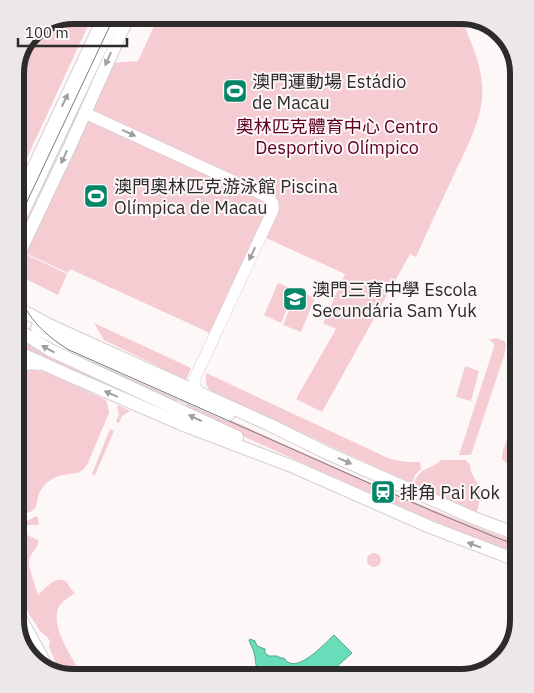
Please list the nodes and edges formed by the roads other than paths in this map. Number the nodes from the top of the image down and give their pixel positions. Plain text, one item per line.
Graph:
1 (101, 24) edge
2 (112, 24) edge
3 (125, 24) edge
4 (71, 111) junction
5 (85, 113) junction
6 (24, 189) edge
7 (24, 211) edge
8 (24, 243) edge
9 (24, 311) edge
10 (24, 321) edge
11 (24, 334) edge
12 (24, 355) edge
13 (24, 364) edge
14 (52, 368) junction
15 (201, 394) junction
16 (317, 449) junction
17 (294, 467) junction
18 (510, 532) edge
19 (510, 558) edge
20 (24, 625) edge
21 (43, 659) edge

6 -> 1 main road
2 - 4 main road
3 -> 5 main road
4 - 5 main road
4 - 7 main road
5 -> 8 main road
5 -> 15 street
9 - 15 main road
10 - 16 main road
17 -> 11 main road
12 - 14 main road
13 - 14 main road
17 -> 14 main road
15 - 16 main road
16 -> 18 main road
19 -> 17 main road
20 - 21 main road

